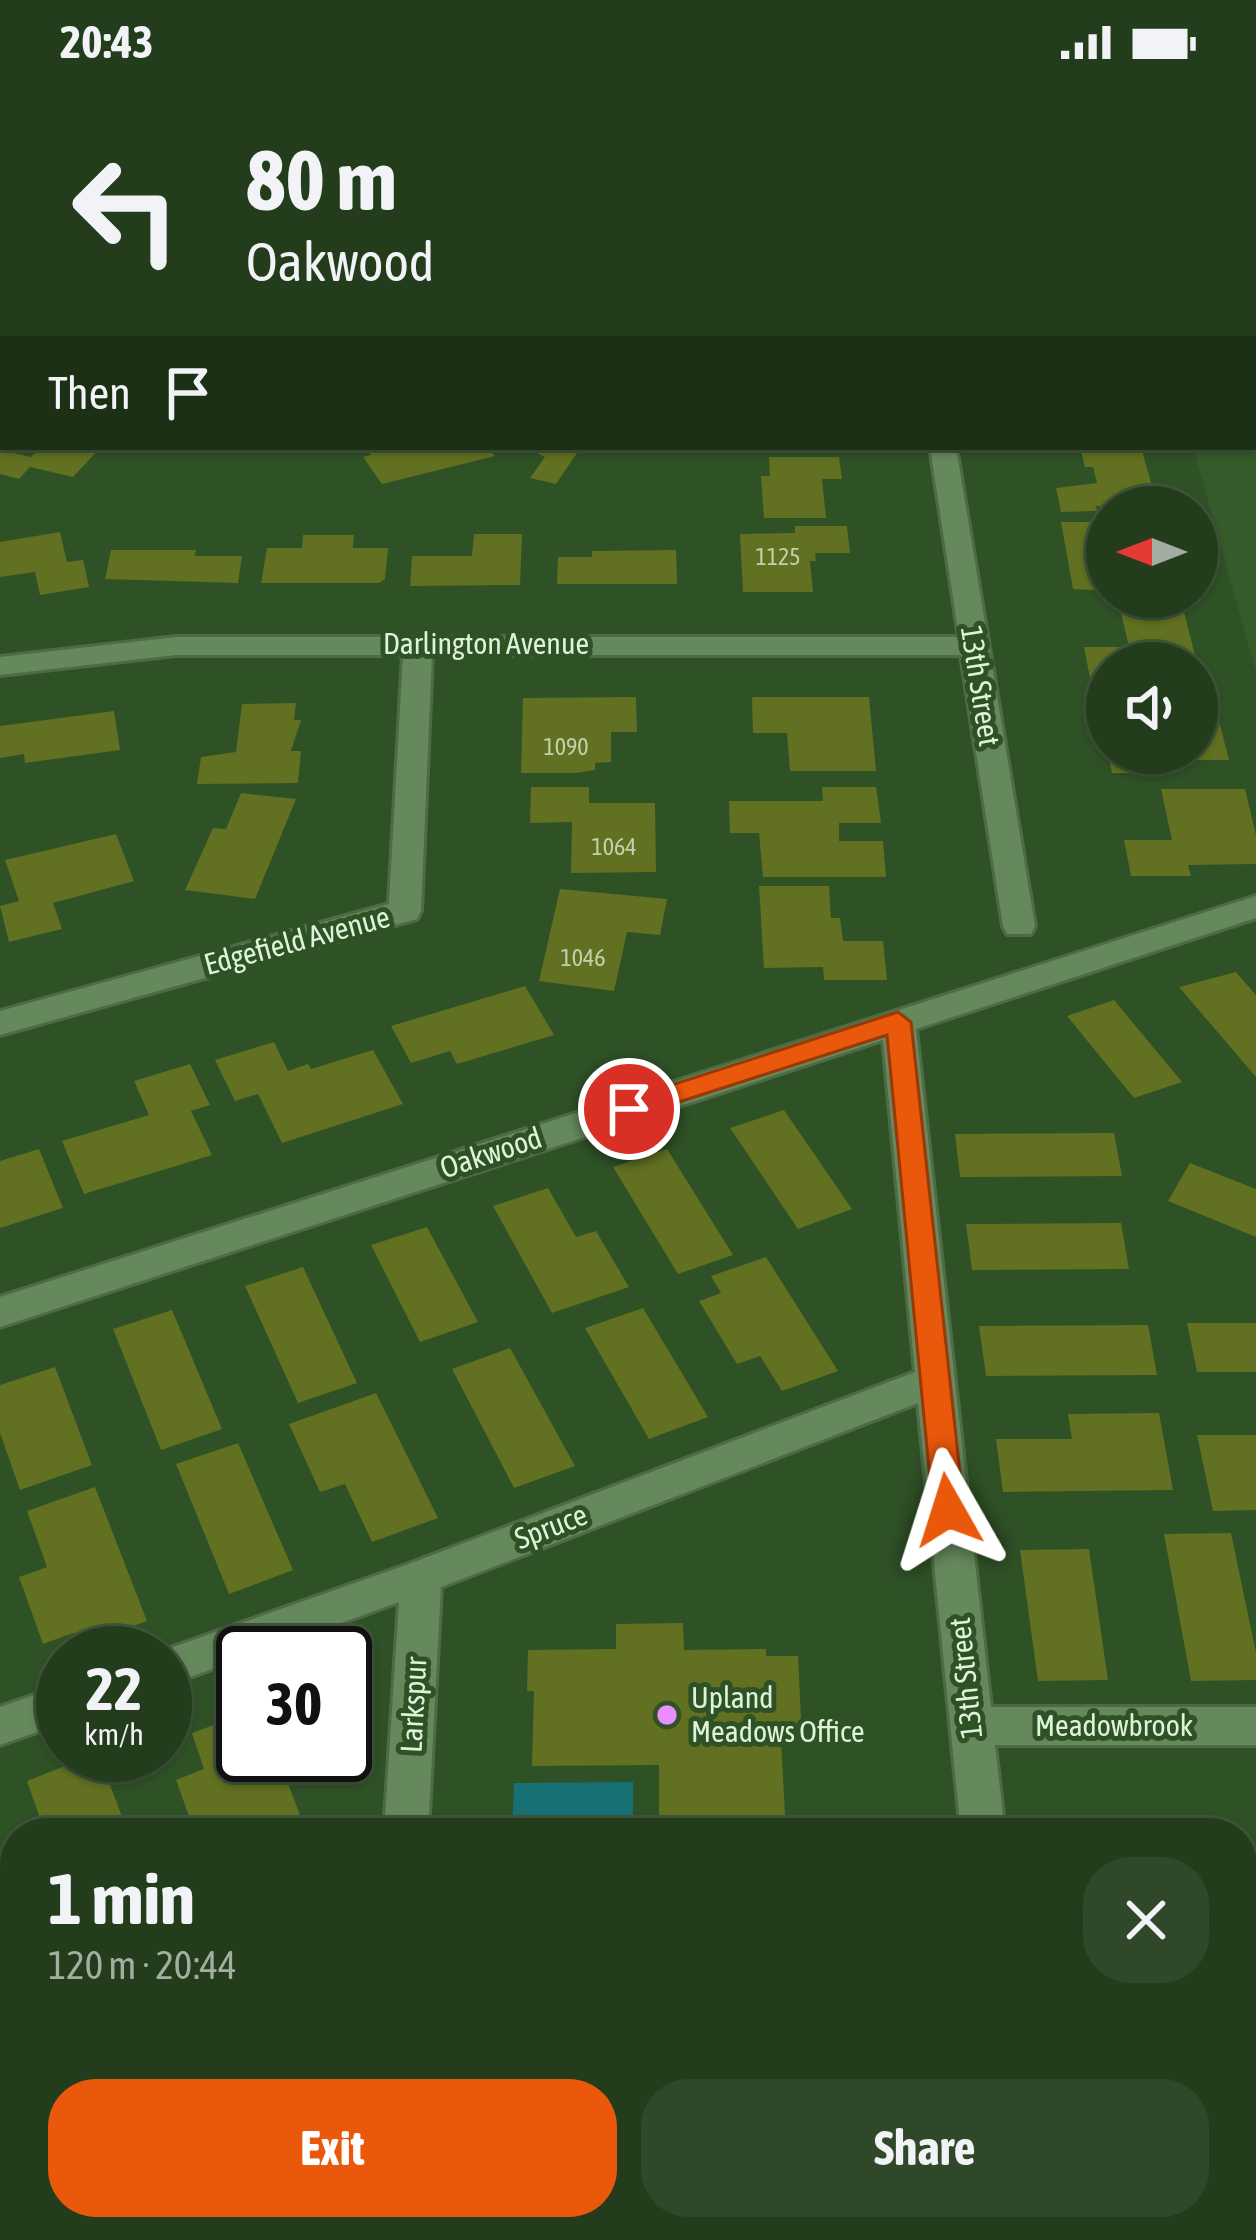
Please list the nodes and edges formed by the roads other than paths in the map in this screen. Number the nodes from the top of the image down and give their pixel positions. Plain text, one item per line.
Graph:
1 (943, 450) edge
2 (418, 644) junction
3 (974, 646) junction
4 (0, 666) edge
5 (1256, 907) edge
6 (1019, 926) dead end
7 (898, 1022) junction
8 (0, 1023) edge
9 (0, 1312) edge
10 (934, 1381) junction
11 (421, 1576) junction
12 (192, 1657) edge
13 (36, 1713) edge
14 (0, 1726) edge
15 (971, 1726) junction
16 (1256, 1726) edge
17 (407, 1818) edge
18 (981, 1818) edge

1 - 3 street, 13th Street
2 - 3 street, Darlington Avenue
2 - 4 street, Darlington Avenue
2 - 8 street, Edgefield Avenue
3 - 6 street, 13th Street
5 - 7 street, Oakwood
7 - 9 street, Oakwood
7 - 10 street, 13th Street
10 - 11 street, Spruce
10 - 15 street, 13th Street
11 - 12 street, Spruce
11 - 17 street, Larkspur
13 - 14 street
15 - 16 street, Meadowbrook
15 - 18 street, 13th Street

